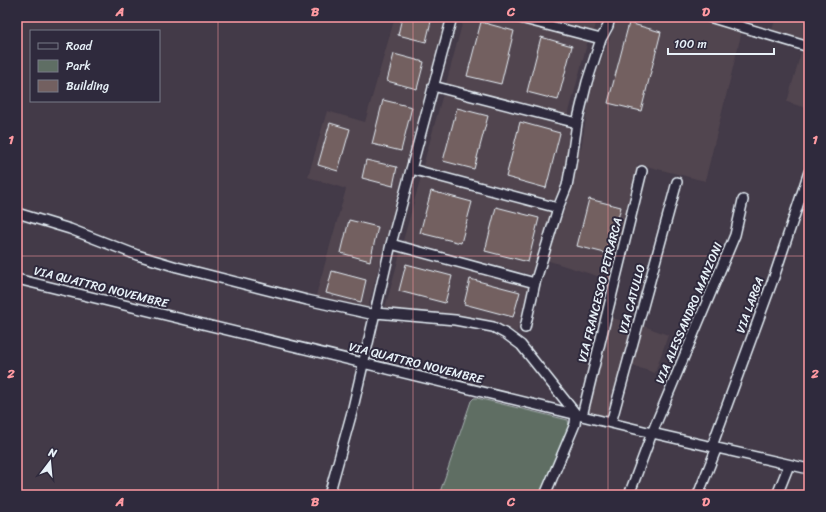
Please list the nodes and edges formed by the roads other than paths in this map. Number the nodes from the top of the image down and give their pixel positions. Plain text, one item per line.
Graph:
1 (452, 17) edge
2 (516, 17) edge
3 (610, 17) edge
4 (710, 17) edge
5 (601, 39) junction
6 (809, 47) edge
7 (433, 86) junction
8 (578, 124) junction
9 (411, 169) junction
10 (642, 171) dead end
11 (809, 173) edge
12 (677, 182) dead end
13 (743, 200) dead end
14 (558, 208) junction
15 (17, 213) edge
16 (391, 244) junction
17 (17, 278) edge
18 (535, 283) junction
19 (376, 314) junction
20 (525, 328) dead end
21 (363, 363) junction
22 (579, 415) junction
23 (611, 423) junction
24 (652, 433) junction
25 (714, 447) junction
26 (789, 465) junction
27 (809, 469) edge
28 (329, 495) edge
29 (545, 495) edge
30 (629, 495) edge
31 (698, 495) edge
32 (777, 495) edge

1 - 7 street
2 - 5 street
3 - 5 street
4 - 6 street
5 - 8 street
7 - 8 street
7 - 9 street
8 - 14 street
9 - 14 street
9 - 16 street
10 - 22 street, VIA FRANCESCO PETRARCA
11 - 25 street, VIA LARGA
12 - 23 street, VIA CATULLO
13 - 24 street, VIA ALESSANDRO MANZONI
14 - 18 street
15 - 19 street
16 - 18 street
16 - 19 street
17 - 21 street, VIA QUATTRO NOVEMBRE
18 - 20 street
19 - 21 street
19 - 22 street
21 - 22 street, VIA QUATTRO NOVEMBRE
21 - 28 street
22 - 23 street, VIA QUATTRO NOVEMBRE
22 - 29 street, VIA FRANCESCO PETRARCA
23 - 24 street, VIA QUATTRO NOVEMBRE
24 - 25 street, VIA QUATTRO NOVEMBRE
24 - 30 street, VIA ALESSANDRO MANZONI
25 - 26 street, VIA QUATTRO NOVEMBRE
25 - 31 street, VIA LARGA
26 - 27 street, VIA QUATTRO NOVEMBRE
26 - 32 street

